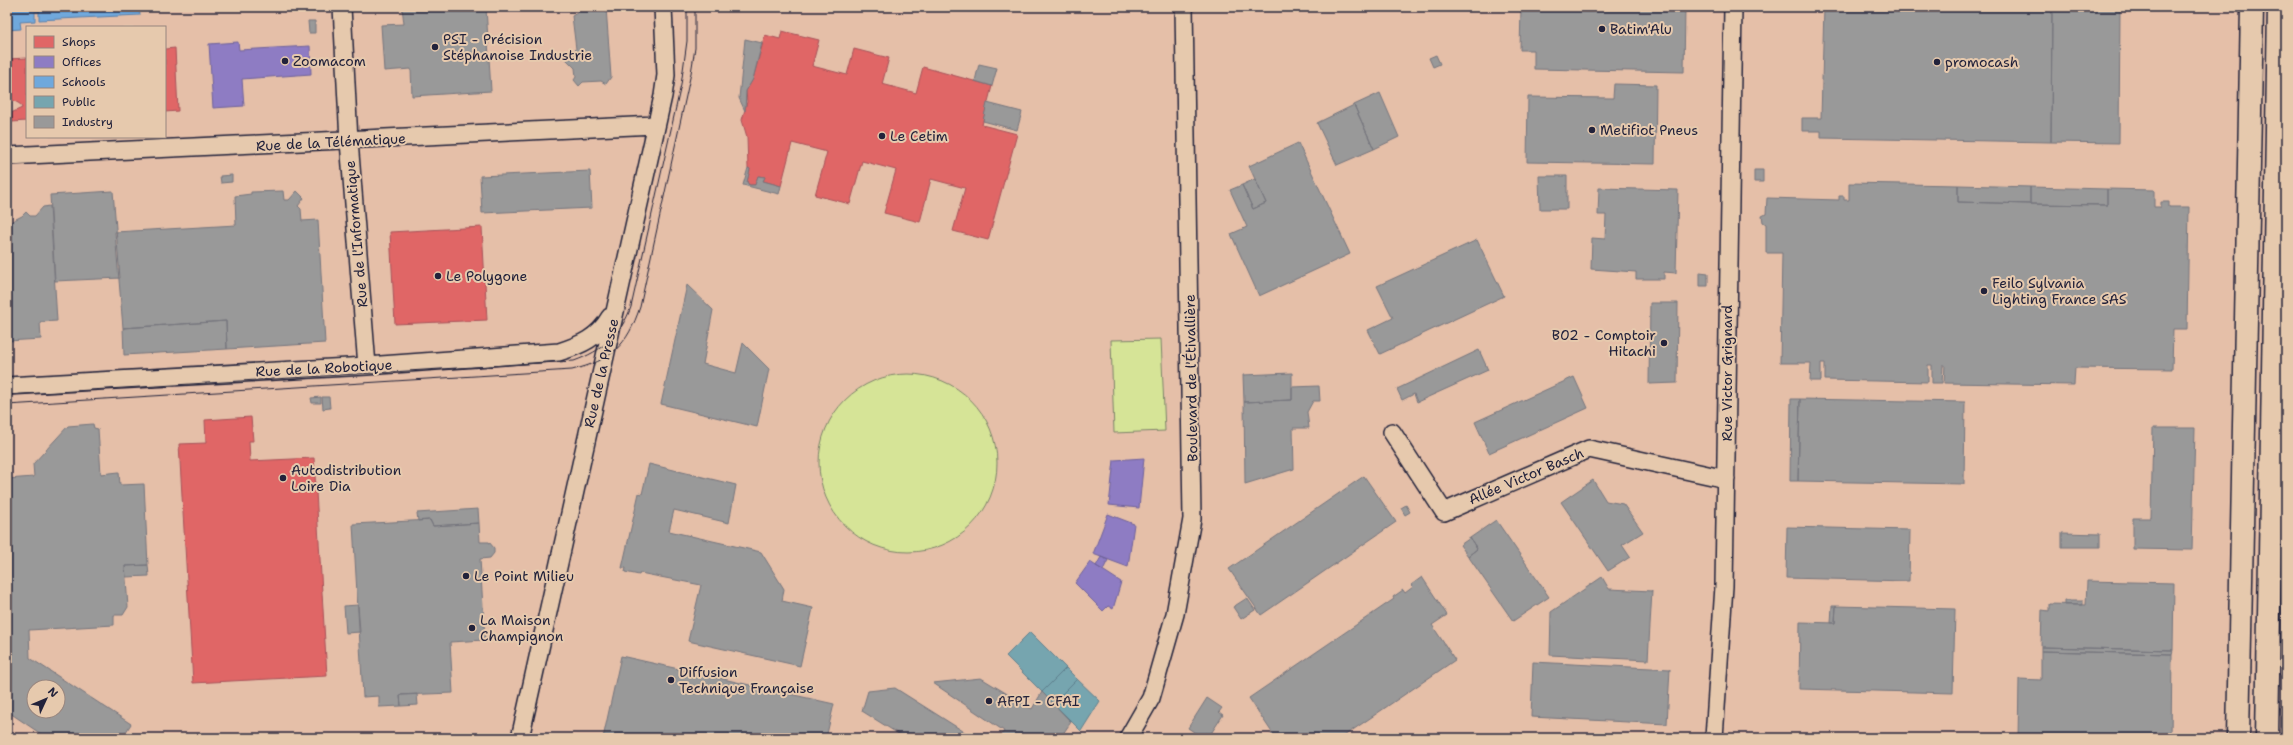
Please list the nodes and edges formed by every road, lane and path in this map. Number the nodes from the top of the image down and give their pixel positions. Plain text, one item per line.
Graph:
1 (342, 7) edge
2 (663, 7) edge
3 (1184, 7) edge
4 (1733, 7) edge
5 (2252, 7) edge
6 (2279, 7) edge
7 (655, 125) junction
8 (348, 141) junction
9 (7, 156) edge
10 (619, 301) junction
11 (367, 366) junction
12 (7, 386) edge
13 (1392, 432) dead end
14 (1726, 479) junction
15 (520, 738) edge
16 (1128, 738) edge
17 (1714, 738) edge
18 (2238, 738) edge
19 (2266, 738) edge

1 - 8 street, Rue de l'Informatique
2 - 7 street, Rue de la Presse
3 - 16 street, Boulevard de l'Étivallière
4 - 14 street, Rue Victor Grignard
5 - 18 highway
6 - 19 highway
7 - 8 street, Rue de la Télématique
7 - 10 street, Rue de la Presse
8 - 9 street, Rue de la Télématique
8 - 11 street, Rue de l'Informatique
10 - 11 street, Rue de la Robotique
10 - 15 street, Rue de la Presse
11 - 12 street, Rue de la Robotique
13 - 14 street, Allée Victor Basch
14 - 17 street, Rue Victor Grignard

